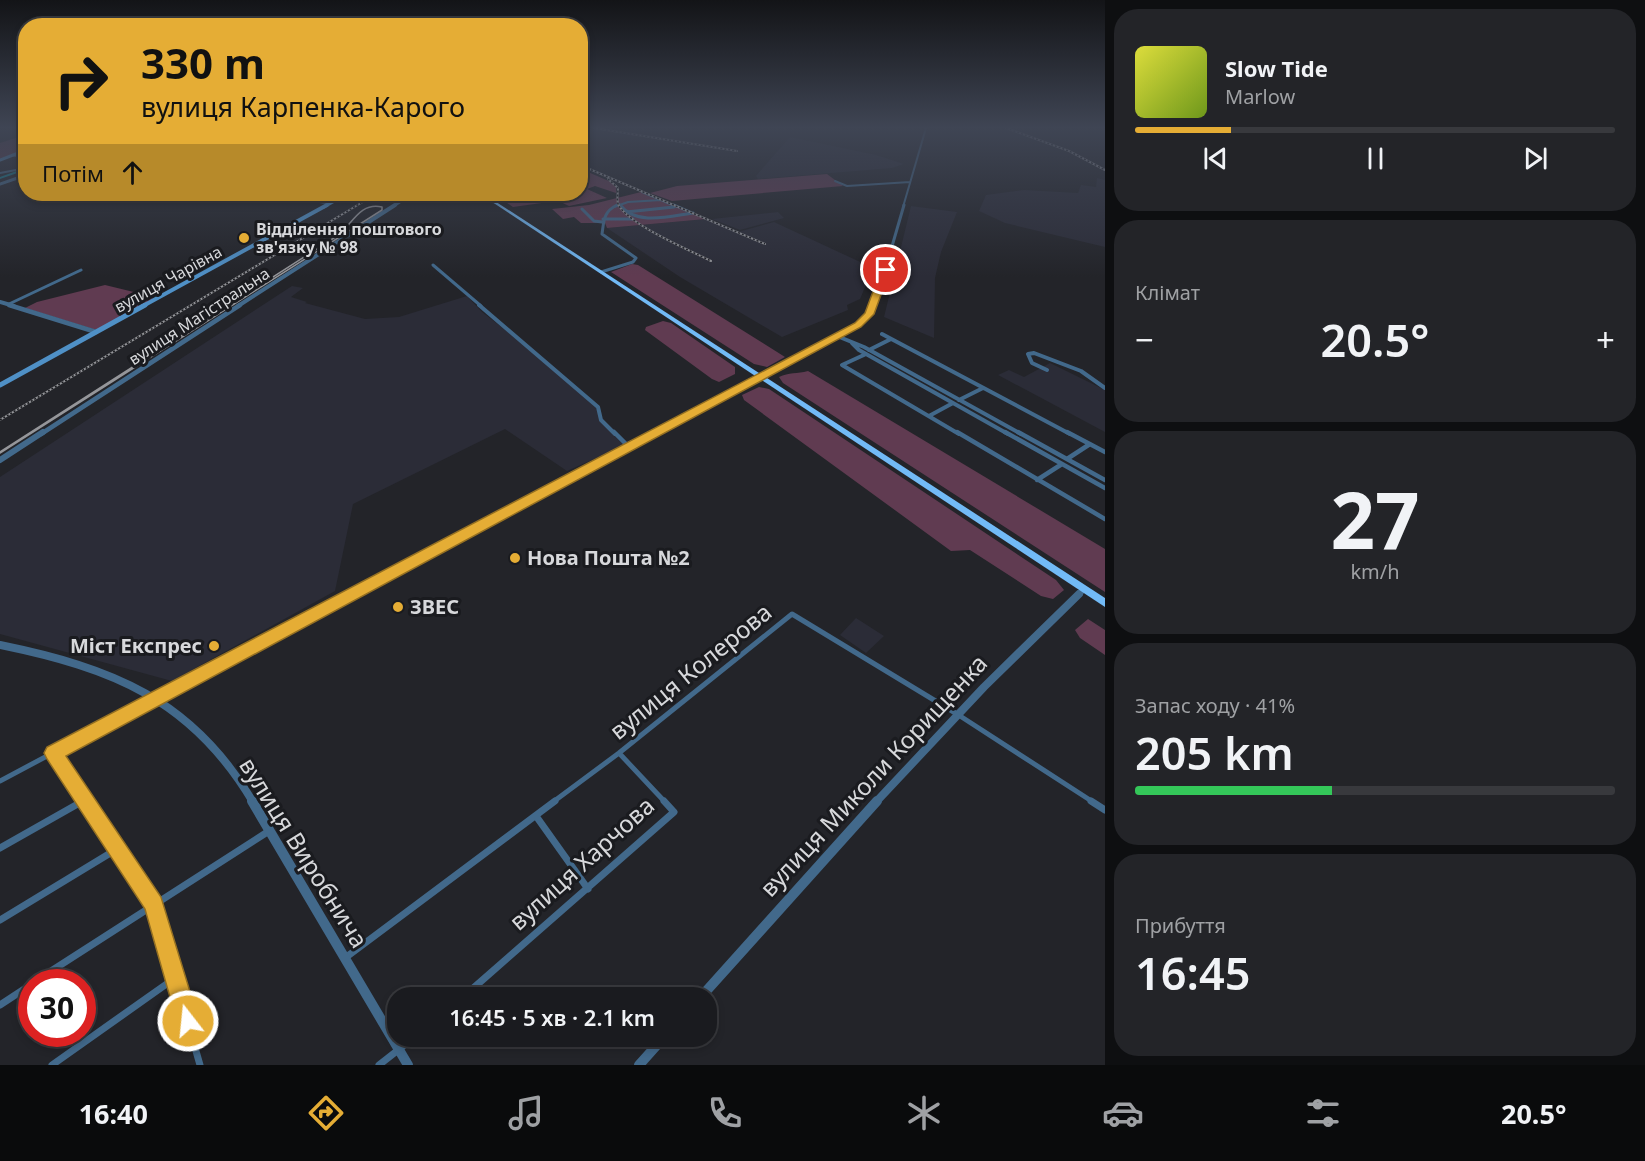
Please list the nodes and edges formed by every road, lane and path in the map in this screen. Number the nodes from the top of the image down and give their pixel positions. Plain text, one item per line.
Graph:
1 (18, 178) edge
2 (911, 178) edge
3 (836, 181) dead end
4 (910, 182) junction
5 (0, 184) edge
6 (642, 192) dead end
7 (661, 200) junction
8 (316, 201) edge
9 (334, 201) edge
10 (401, 201) edge
11 (489, 201) edge
12 (496, 202) joint
13 (330, 203) junction
14 (619, 204) junction
15 (678, 207) junction
16 (582, 209) dead end
17 (626, 212) dead end
18 (633, 219) dead end
19 (603, 221) junction
20 (433, 265) dead end
21 (81, 270) dead end
22 (601, 272) junction
23 (0, 302) edge
24 (9, 304) junction
25 (96, 332) junction
26 (882, 334) dead end
27 (837, 336) junction
28 (891, 339) junction
29 (867, 352) junction
30 (1047, 370) dead end
31 (759, 376) junction
32 (0, 385) edge
33 (983, 388) junction
34 (1105, 388) edge
35 (959, 400) junction
36 (953, 403) junction
37 (929, 416) junction
38 (1090, 444) junction
39 (629, 447) junction
40 (1105, 452) edge
41 (1067, 459) junction
42 (0, 460) edge
43 (1062, 464) junction
44 (1037, 480) junction
45 (1105, 480) edge
46 (1105, 488) edge
47 (1105, 519) edge
48 (1084, 589) junction
49 (1105, 603) edge
50 (0, 645) edge
51 (155, 699) junction
52 (957, 714) junction
53 (53, 753) junction
54 (619, 753) junction
55 (0, 781) edge
56 (86, 800) junction
57 (1105, 810) edge
58 (536, 816) junction
59 (270, 831) junction
60 (0, 848) edge
61 (117, 849) junction
62 (588, 889) junction
63 (154, 904) junction
64 (0, 920) edge
65 (345, 958) junction
66 (54, 969) edge
67 (175, 978) junction
68 (475, 987) edge
69 (710, 987) edge
70 (18, 993) edge
71 (0, 1005) edge
72 (404, 1047) edge
73 (655, 1047) edge
74 (400, 1051) junction
75 (52, 1065) edge
76 (200, 1065) edge
77 (379, 1065) edge
78 (408, 1065) edge
79 (639, 1065) edge

1 - 5 street
2 - 4 street
3 - 4 street
4 - 27 street
6 - 7 street
7 - 14 street
7 - 15 street
8 - 13 street
9 - 13 main road, вулиця Чарівна
10 - 42 street, вулиця Магістральна
11 - 12 street
12 - 22 highway
13 - 25 main road, вулиця Чарівна
14 - 15 street
14 - 19 street
15 - 17 street
16 - 19 street
18 - 19 street
19 - 22 street
20 - 39 street
21 - 24 street
22 - 31 highway
23 - 24 street
24 - 25 street
25 - 32 main road, вулиця Чарівна
26 - 28 street
27 - 29 street
27 - 31 street
28 - 29 street
28 - 33 street
29 - 35 street
29 - 36 street
29 - 37 street
30 - 34 street
31 - 39 street
31 - 48 highway
33 - 35 street
33 - 38 street
35 - 41 street
36 - 37 street
36 - 43 street
37 - 44 street
38 - 40 street
38 - 41 street
39 - 51 street
41 - 45 street
43 - 44 street
43 - 46 street
44 - 47 street
48 - 49 highway
48 - 52 street, вулиця Миколи Корищенка
50 - 51 street, вулиця Виробнича
51 - 53 street
51 - 59 street, вулиця Виробнича
52 - 54 street, вулиця Колерова
52 - 57 street, вулиця Колерова
52 - 69 street, вулиця Миколи Корищенка
53 - 55 street
53 - 56 street
54 - 58 street, вулиця Колерова
54 - 62 street, вулиця Харчова
56 - 60 street
56 - 61 street
58 - 62 street
58 - 65 street, вулиця Колерова
59 - 63 street
59 - 65 street, вулиця Виробнича
61 - 63 street
61 - 64 street
62 - 68 street, вулиця Харчова
63 - 66 street
63 - 67 street
65 - 74 street, вулиця Виробнича
67 - 75 street
67 - 76 street
70 - 71 street
72 - 74 street
73 - 79 street
74 - 77 street
74 - 78 street, вулиця Виробнича

